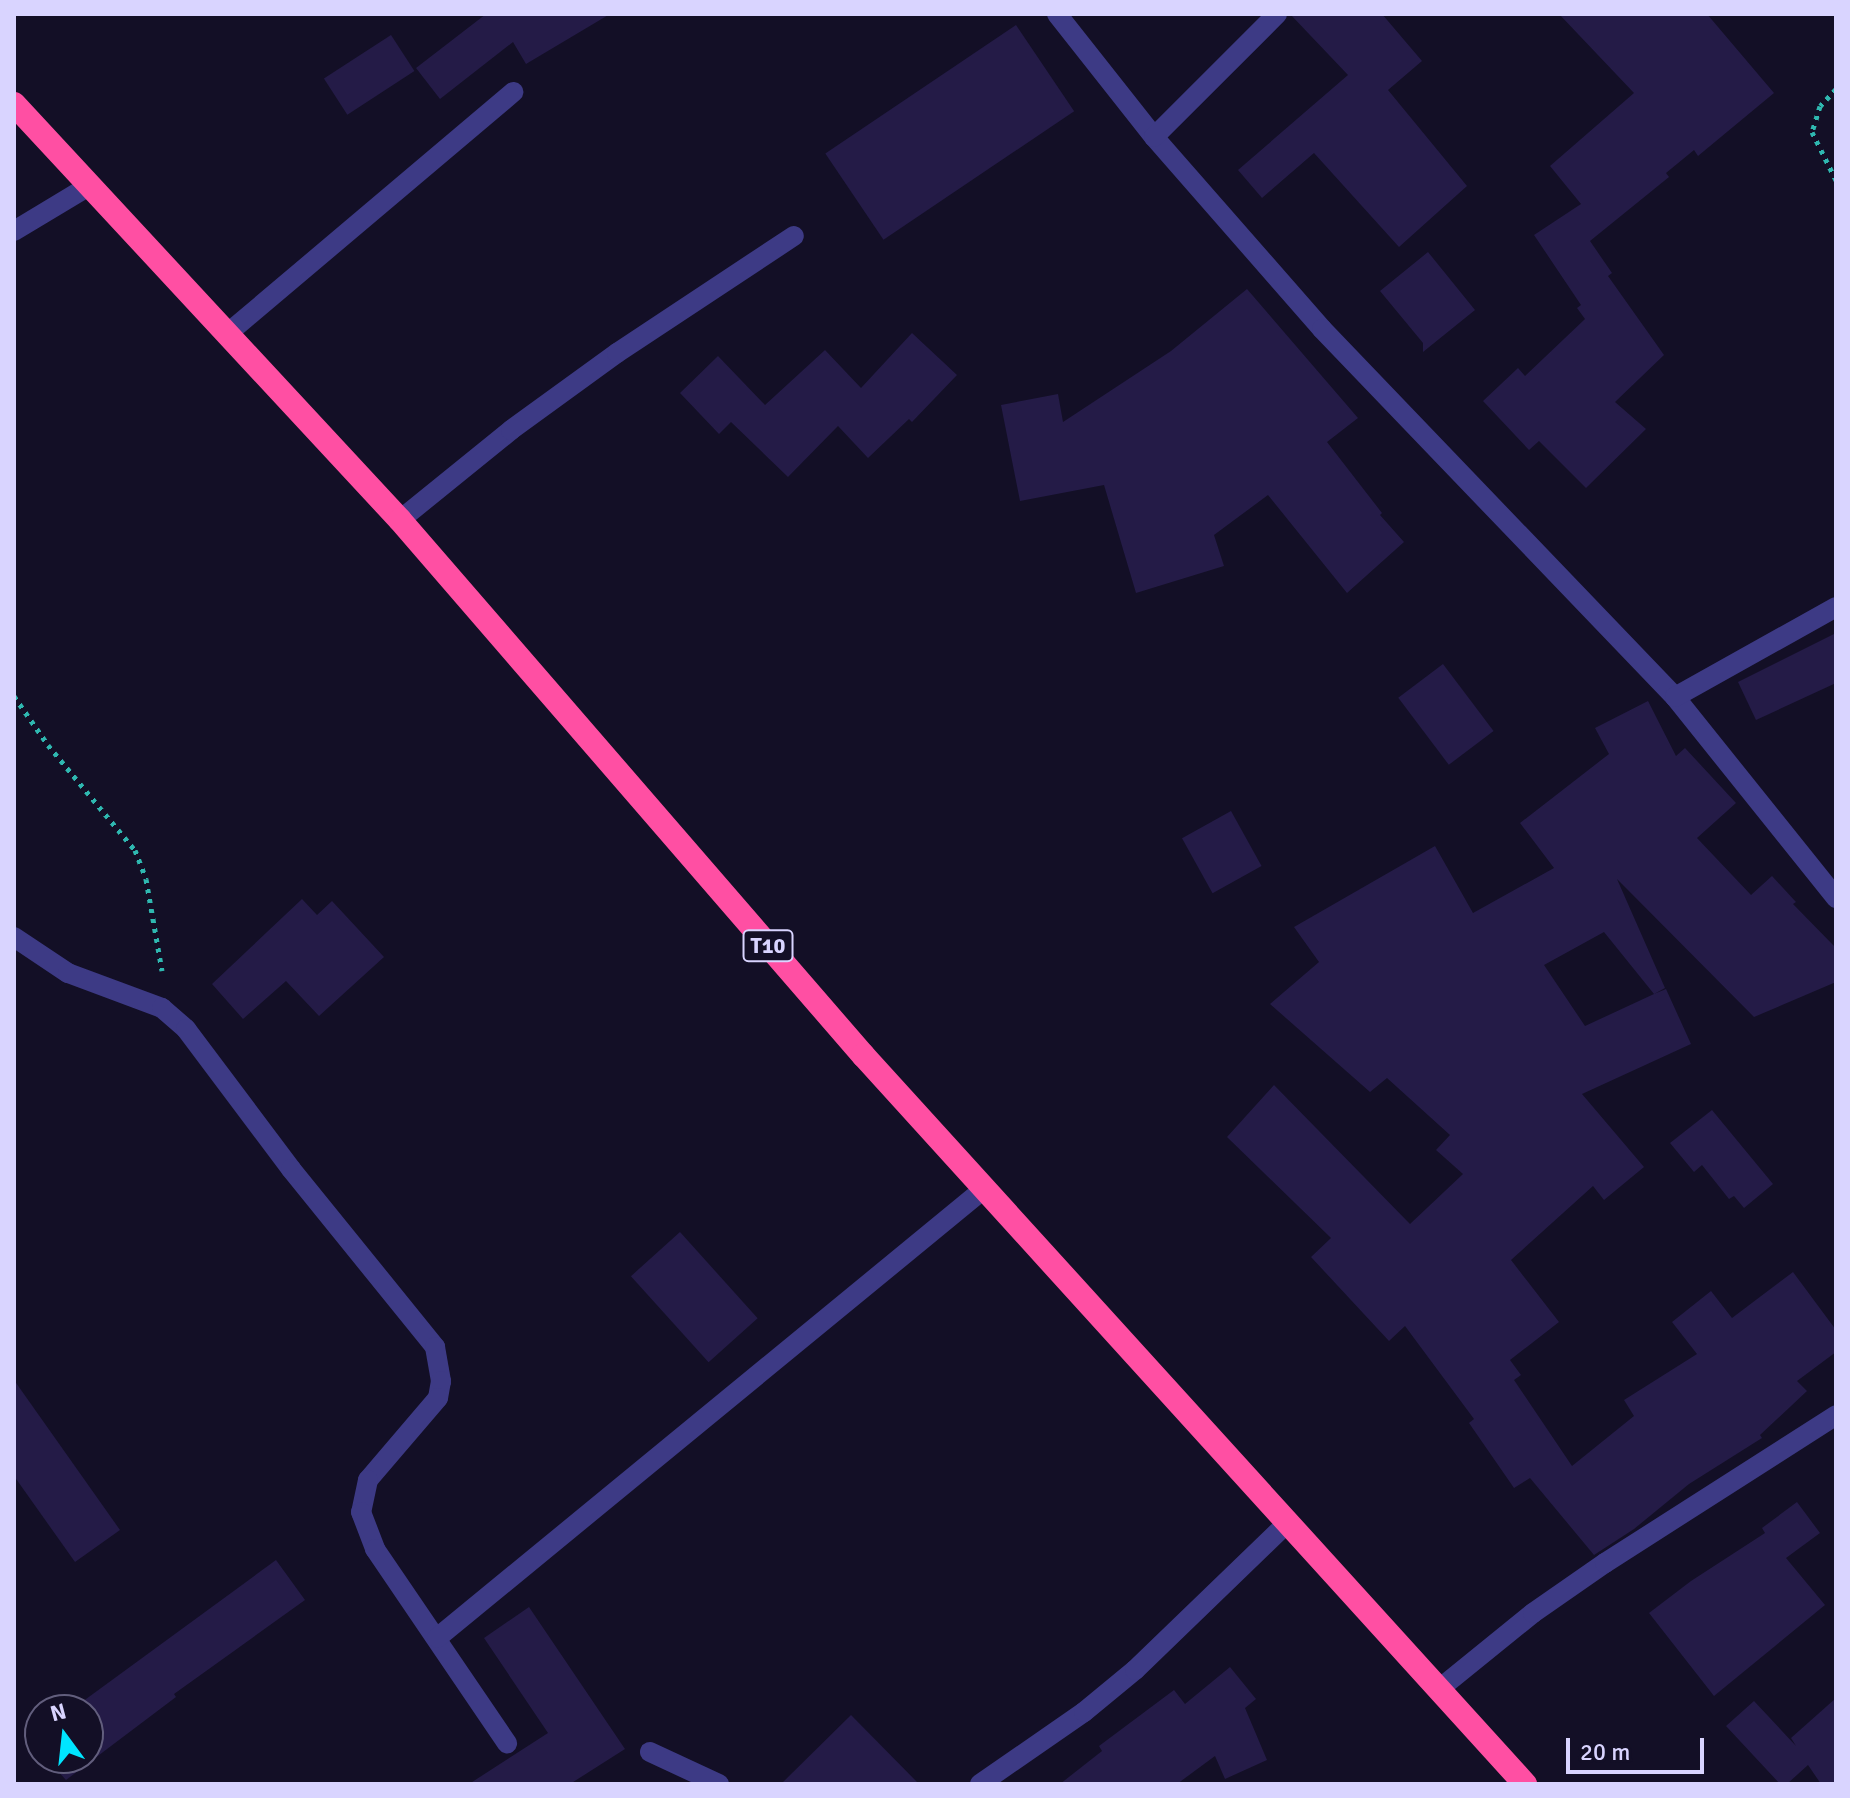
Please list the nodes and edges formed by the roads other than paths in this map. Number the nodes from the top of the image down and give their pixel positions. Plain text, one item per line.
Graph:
1 (1057, 14) edge
2 (1277, 14) edge
3 (513, 92) dead end
4 (14, 104) edge
5 (1154, 137) junction
6 (89, 186) junction
7 (14, 231) edge
8 (794, 236) dead end
9 (227, 334) junction
10 (400, 520) junction
11 (1836, 607) edge
12 (1675, 697) junction
13 (1836, 898) edge
14 (14, 937) edge
15 (985, 1188) junction
16 (1836, 1415) edge
17 (1287, 1523) junction
18 (437, 1638) junction
19 (1438, 1690) junction
20 (507, 1743) dead end
21 (650, 1752) dead end
22 (719, 1784) edge
23 (980, 1784) edge
24 (1525, 1784) edge

1 - 5 street
2 - 5 street
3 - 9 street
4 - 6 highway, T10
5 - 12 street
6 - 7 street
6 - 9 highway, T10
8 - 10 street
9 - 10 highway, T10
10 - 15 highway, T10
11 - 12 street
12 - 13 street
14 - 18 street
15 - 17 highway, T10
15 - 18 street
16 - 19 street
17 - 19 highway, T10
17 - 23 street
18 - 20 street
19 - 24 highway, T10
21 - 22 street

